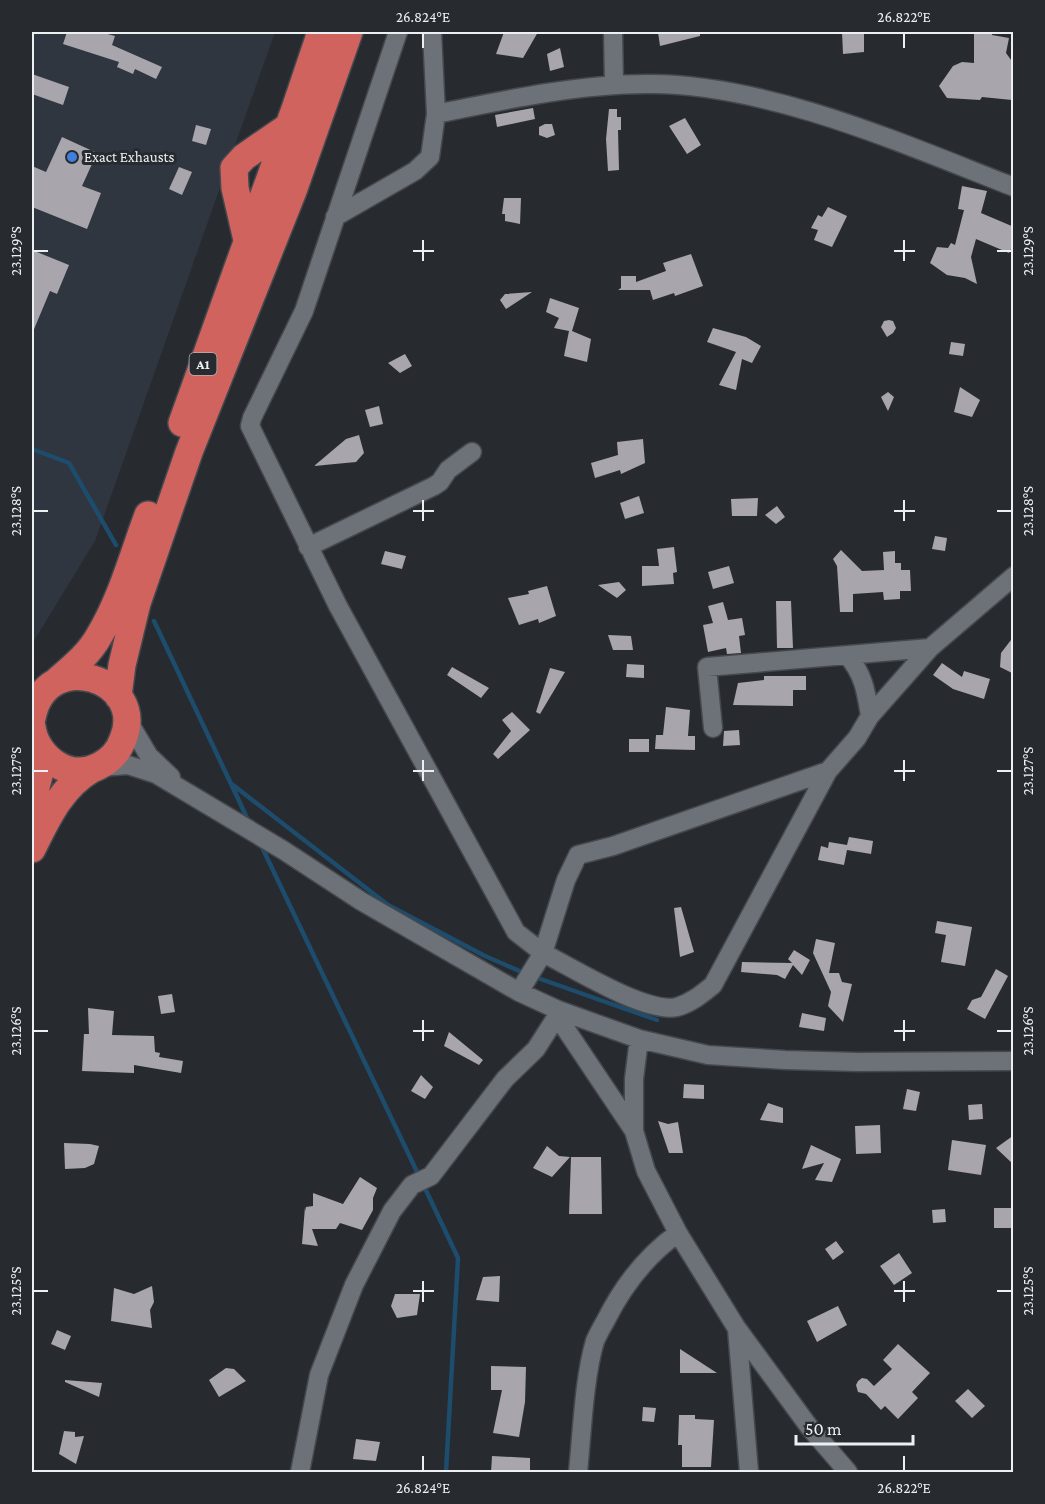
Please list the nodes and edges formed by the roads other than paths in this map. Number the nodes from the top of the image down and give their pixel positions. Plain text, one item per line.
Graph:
1 (321, 32) edge
2 (349, 32) edge
3 (398, 32) edge
4 (432, 32) edge
5 (613, 32) edge
6 (614, 84) junction
7 (436, 114) junction
8 (289, 126) junction
9 (1014, 187) edge
10 (335, 217) junction
11 (247, 240) junction
12 (472, 452) dead end
13 (308, 547) junction
14 (1014, 576) edge
15 (930, 648) junction
16 (847, 655) junction
17 (58, 680) junction
18 (123, 708) junction
19 (870, 716) junction
20 (34, 724) edge
21 (713, 729) dead end
22 (95, 768) junction
23 (828, 771) junction
24 (186, 791) junction
25 (32, 802) edge
26 (32, 849) edge
27 (543, 953) junction
28 (519, 992) junction
29 (558, 1013) junction
30 (639, 1039) junction
31 (1014, 1062) edge
32 (634, 1131) junction
33 (678, 1233) junction
34 (736, 1327) junction
35 (300, 1473) edge
36 (578, 1473) edge
37 (748, 1473) edge
38 (848, 1473) edge

1 - 8 highway, A1
2 - 18 highway, A1
3 - 10 street
4 - 7 street
5 - 6 street
6 - 7 street
6 - 9 street
7 - 10 street
8 - 11 highway, A1
8 - 11 highway
10 - 13 street
11 - 17 highway, A1
12 - 13 street
13 - 27 street
14 - 15 street
15 - 16 street
15 - 19 street
16 - 19 street
16 - 21 street
17 - 18 highway
17 - 20 highway, A1
18 - 22 highway, A1
18 - 24 street
19 - 23 street
20 - 22 highway
20 - 25 highway
22 - 24 street
22 - 26 highway, A1
23 - 27 street
23 - 27 street
24 - 28 street
27 - 28 street
28 - 29 street
29 - 30 street
29 - 32 street
29 - 35 street
30 - 31 street
30 - 32 street
32 - 33 street
33 - 34 street
33 - 36 street
34 - 37 street
34 - 38 street

